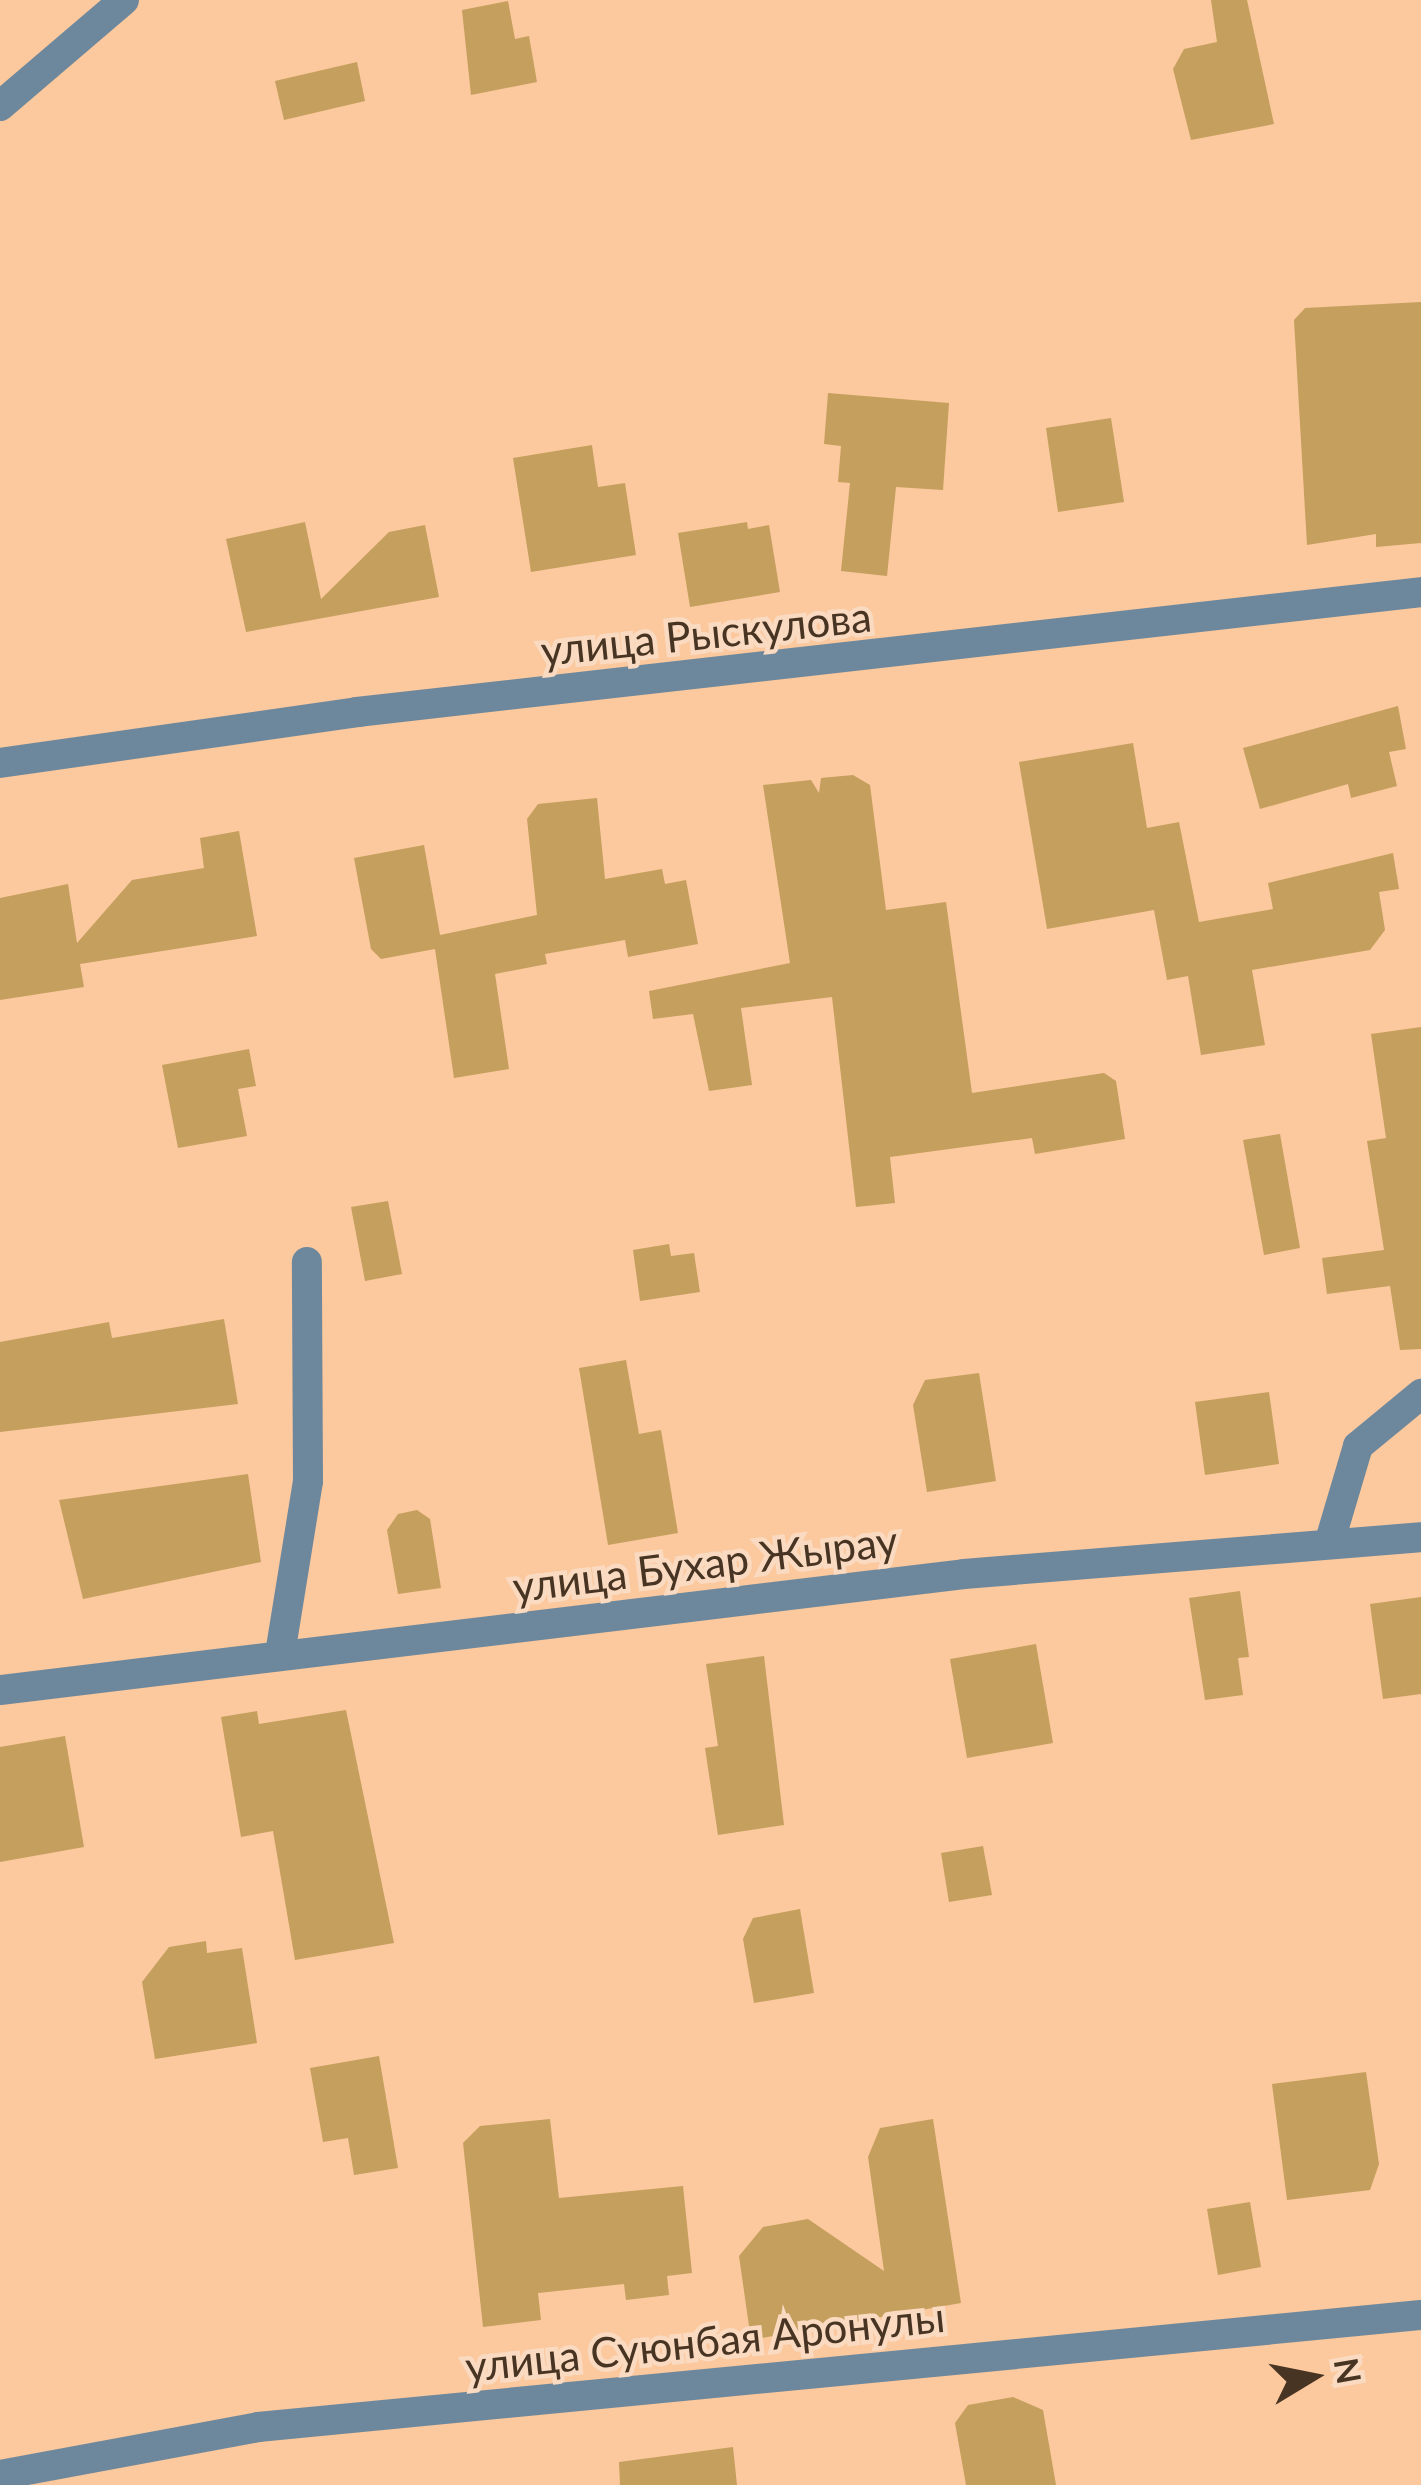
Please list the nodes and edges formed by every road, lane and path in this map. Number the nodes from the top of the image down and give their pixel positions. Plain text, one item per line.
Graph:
1 (124, 0) edge
2 (0, 106) edge
3 (1421, 592) edge
4 (0, 763) edge
5 (307, 1262) dead end
6 (1421, 1394) edge
7 (1421, 1537) edge
8 (1329, 1544) junction
9 (280, 1654) junction
10 (0, 1690) edge
11 (1421, 2317) edge
12 (0, 2475) edge

1 - 2 street
3 - 4 street, улица Рыскулова
5 - 9 street
6 - 8 street
7 - 8 street, улица Бухар Жырау
8 - 9 street, улица Бухар Жырау
9 - 10 street, улица Бухар Жырау
11 - 12 street, улица Суюнбая Аронулы

